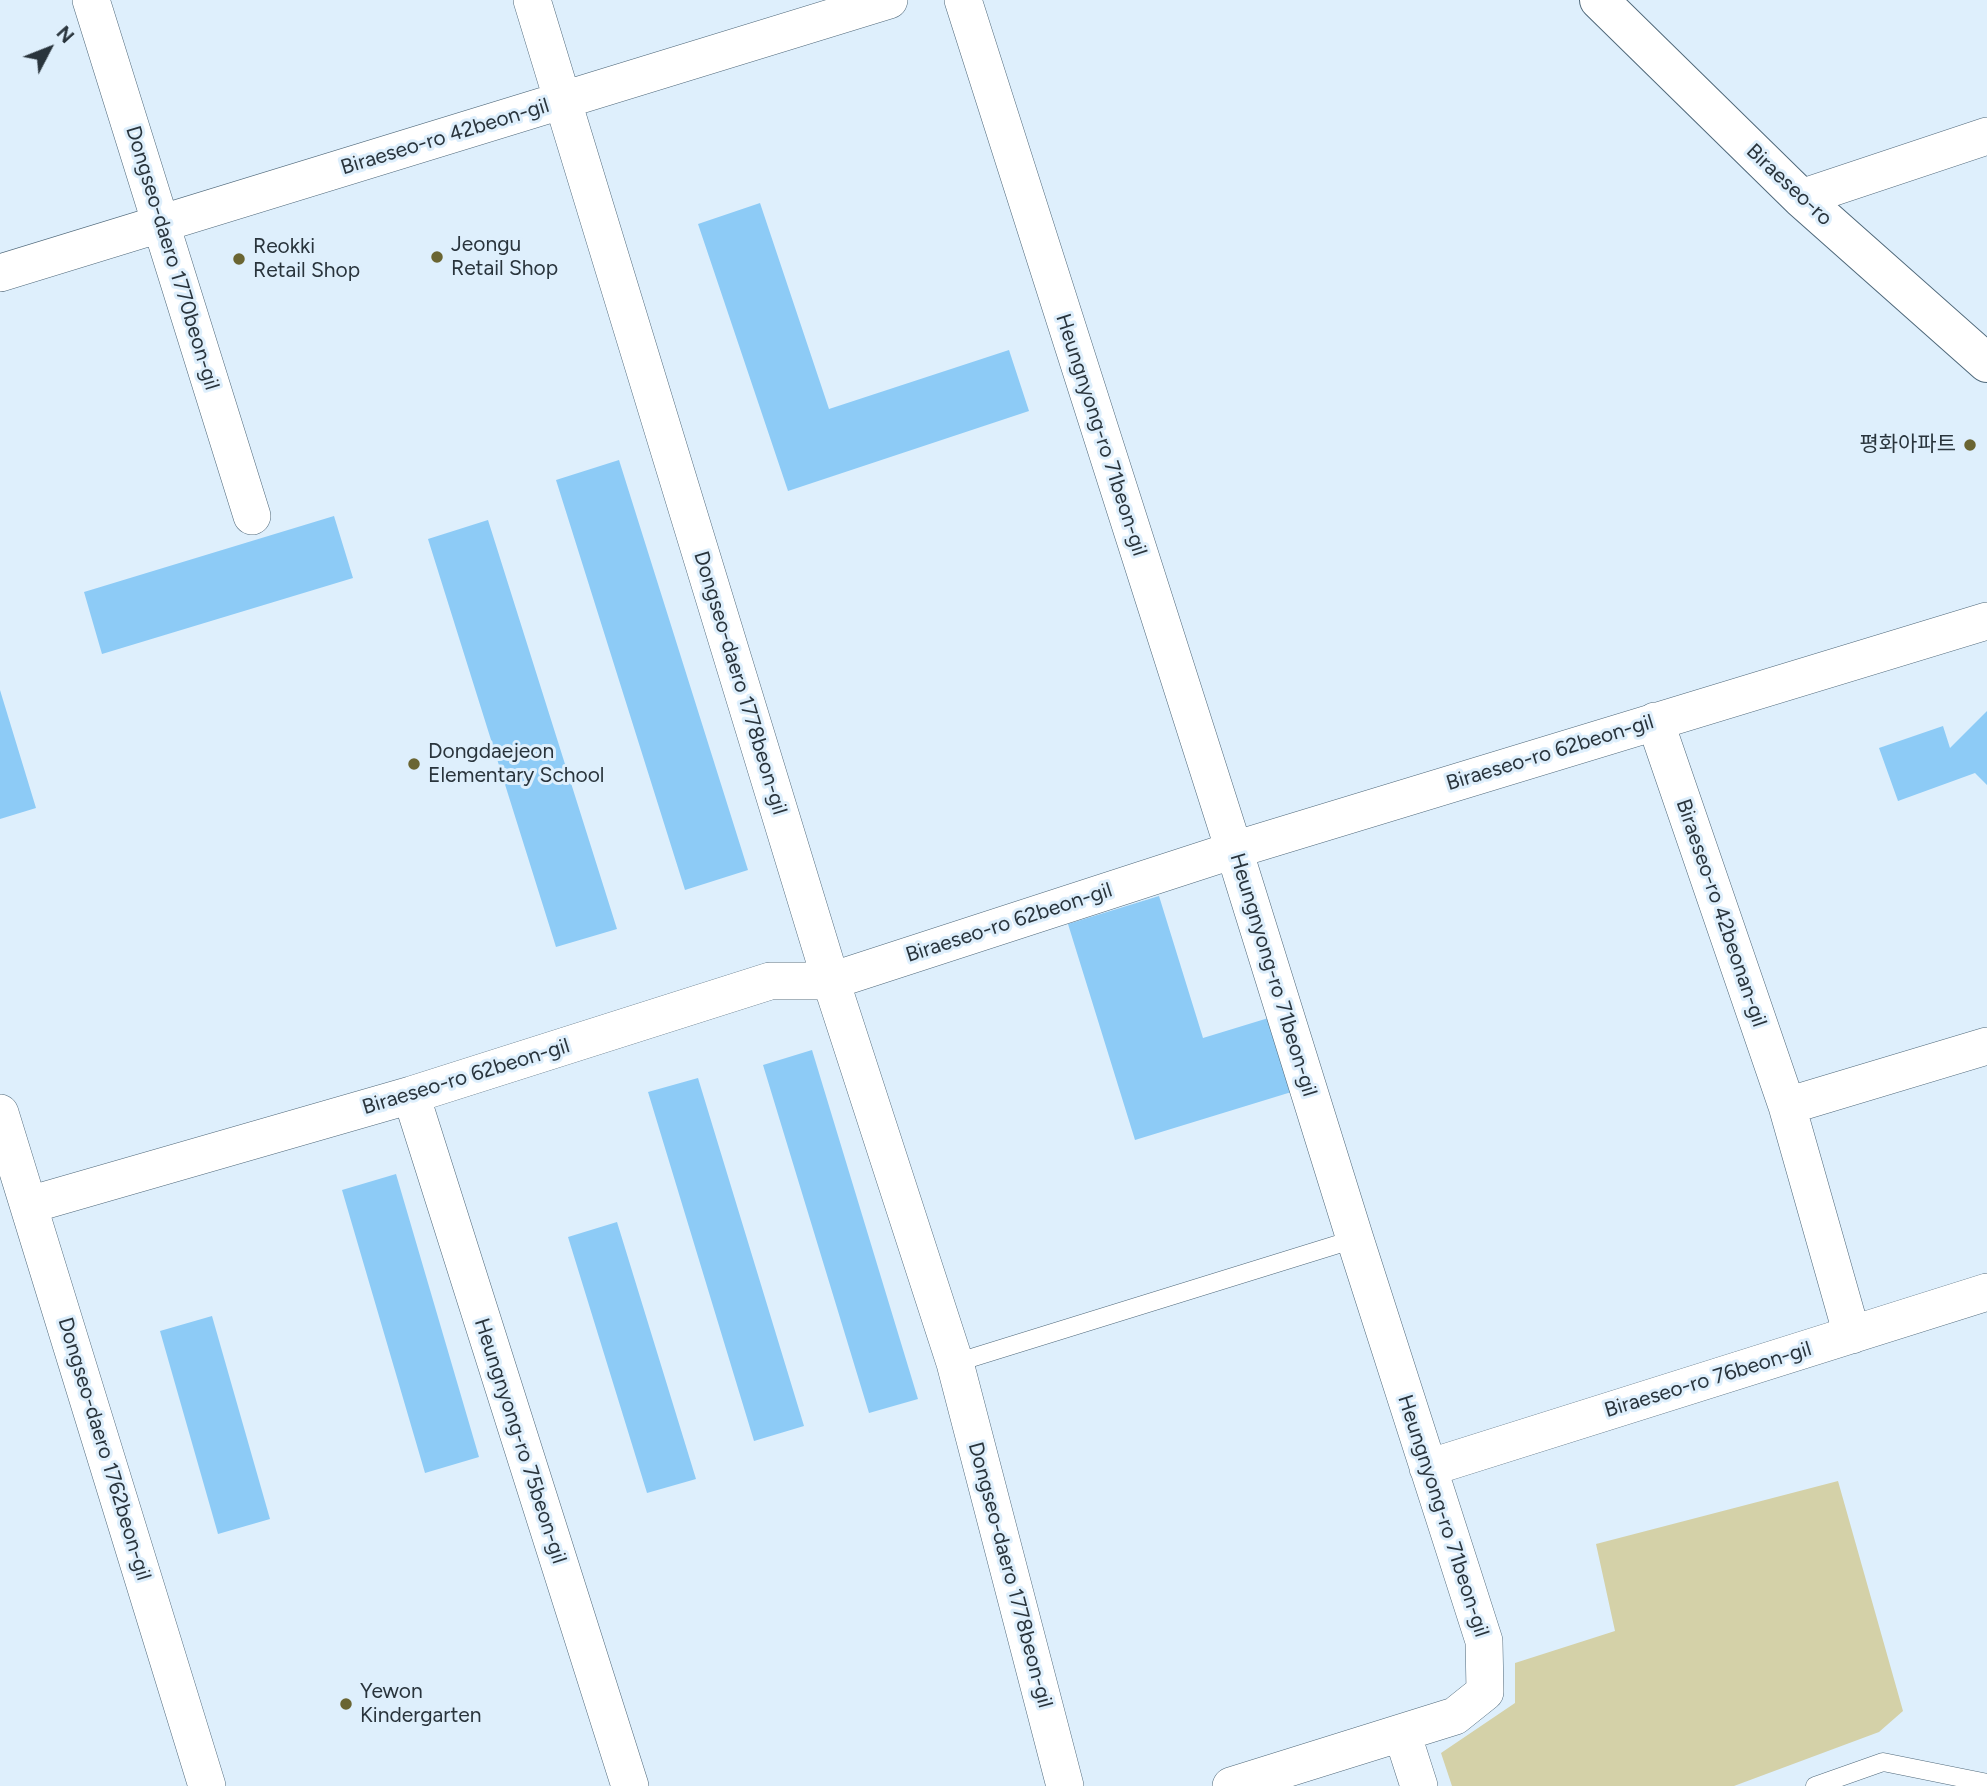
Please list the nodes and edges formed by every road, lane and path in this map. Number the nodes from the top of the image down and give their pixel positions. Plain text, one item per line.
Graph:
1 (91, 0) edge
2 (532, 0) edge
3 (889, 0) edge
4 (963, 0) edge
5 (1599, 0) edge
6 (563, 100) junction
7 (1987, 136) edge
8 (1801, 198) junction
9 (161, 224) junction
10 (0, 273) edge
11 (1987, 363) edge
12 (252, 516) dead end
13 (1987, 621) edge
14 (1655, 721) junction
15 (1234, 850) junction
16 (831, 981) junction
17 (1987, 1046) edge
18 (411, 1095) junction
19 (1787, 1106) junction
20 (0, 1113) edge
21 (29, 1205) junction
22 (1355, 1239) junction
23 (1987, 1292) edge
24 (1852, 1335) junction
25 (955, 1363) junction
26 (1428, 1468) junction
27 (1402, 1733) junction
28 (1987, 1783) edge
29 (207, 1786) edge
30 (630, 1786) edge
31 (1065, 1786) edge
32 (1231, 1786) edge
33 (1419, 1786) edge
34 (1815, 1786) edge

1 - 9 street, Dongseo-daero 1770beon-gil
2 - 6 street, Dongseo-daero 1778beon-gil
3 - 6 street, Biraeseo-ro 42beon-gil
4 - 15 street, Heungnyong-ro 71beon-gil
5 - 8 street, Biraeseo-ro
6 - 9 street, Biraeseo-ro 42beon-gil
6 - 16 street, Dongseo-daero 1778beon-gil
7 - 8 street
8 - 11 street, Biraeseo-ro
9 - 10 street, Biraeseo-ro 42beon-gil
9 - 12 street, Dongseo-daero 1770beon-gil
13 - 14 street, Biraeseo-ro 62beon-gil
14 - 15 street, Biraeseo-ro 62beon-gil
14 - 19 street, Biraeseo-ro 42beonan-gil
15 - 16 street, Biraeseo-ro 62beon-gil
15 - 22 street, Heungnyong-ro 71beon-gil
16 - 18 street, Biraeseo-ro 62beon-gil
16 - 25 street, Dongseo-daero 1778beon-gil
17 - 19 street
18 - 21 street, Biraeseo-ro 62beon-gil
18 - 30 street, Heungnyong-ro 75beon-gil
19 - 24 street, Biraeseo-ro 42beonan-gil
20 - 21 street, Dongseo-daero 1762beon-gil
21 - 29 street, Dongseo-daero 1762beon-gil
22 - 25 lane
22 - 26 street, Heungnyong-ro 71beon-gil
23 - 24 street, Biraeseo-ro 76beon-gil
24 - 26 street, Biraeseo-ro 76beon-gil
25 - 31 street, Dongseo-daero 1778beon-gil
26 - 27 street, Heungnyong-ro 71beon-gil
27 - 32 street, Heungnyong-ro 71beon-gil
27 - 33 street
28 - 34 lane

